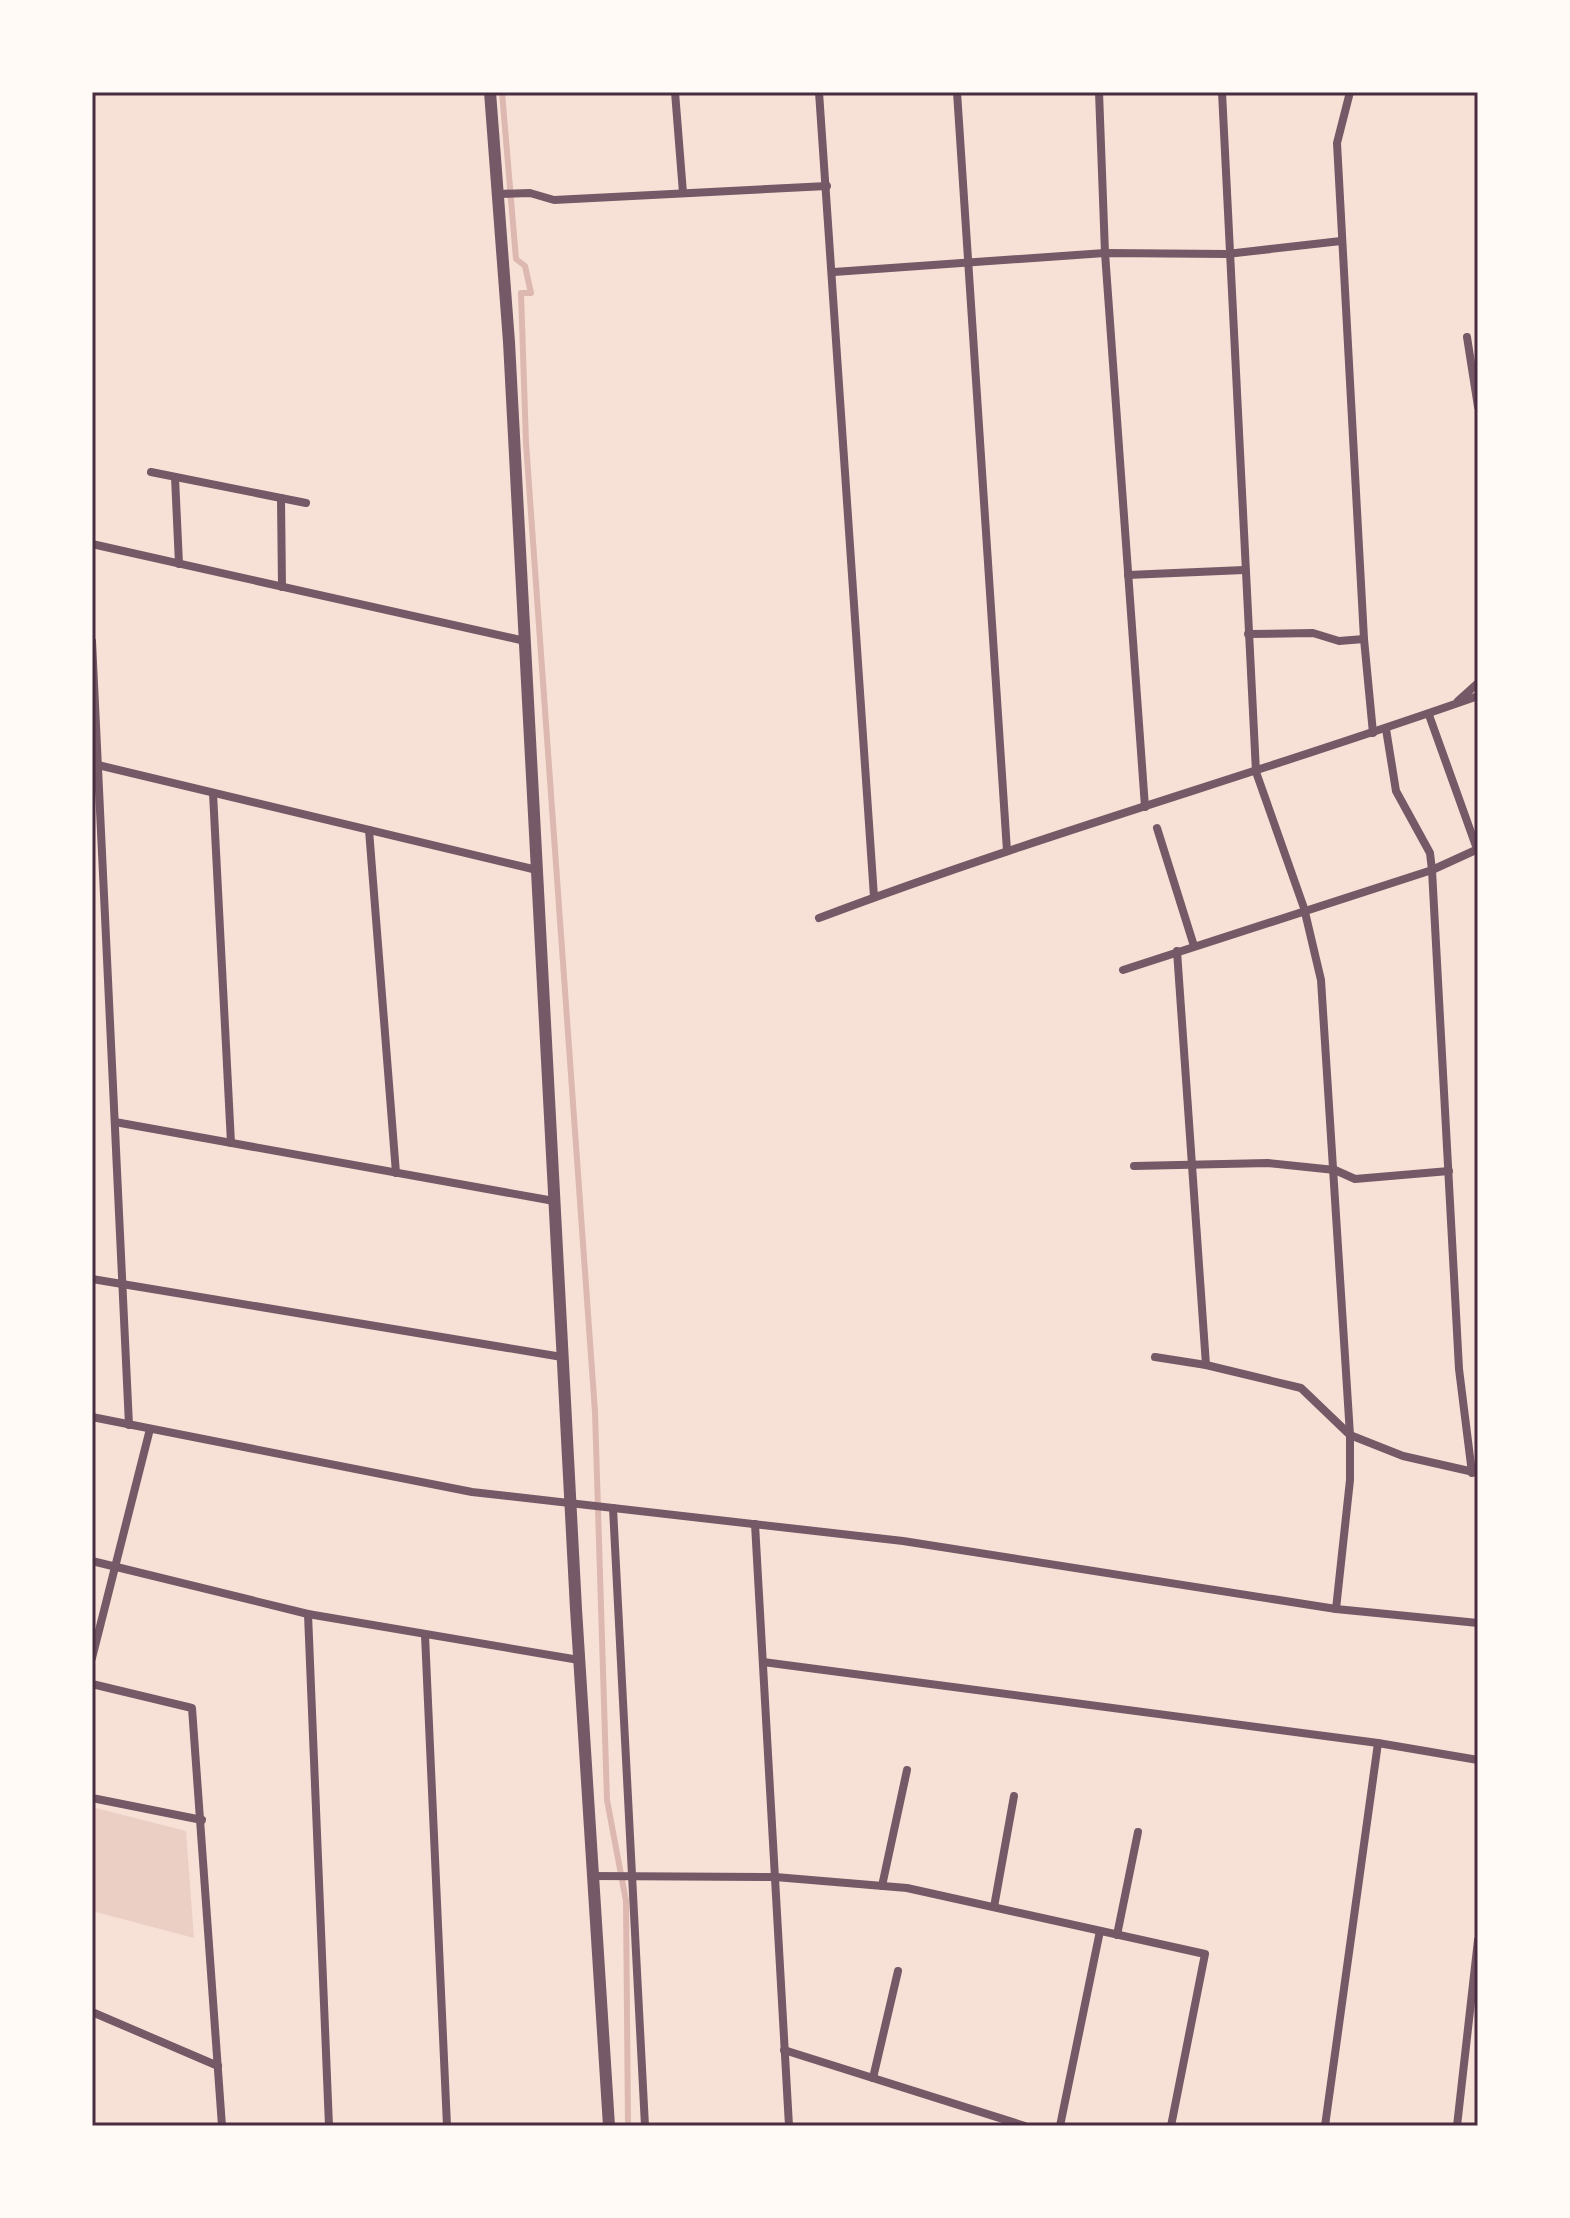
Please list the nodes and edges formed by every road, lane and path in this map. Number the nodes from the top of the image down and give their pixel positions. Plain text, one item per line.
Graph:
1 (490, 92) edge
2 (675, 92) edge
3 (819, 92) edge
4 (957, 92) edge
5 (1099, 92) edge
6 (1222, 92) edge
7 (1350, 92) edge
8 (827, 186) junction
9 (683, 193) junction
10 (498, 194) junction
11 (1341, 241) junction
12 (1105, 253) junction
13 (1227, 254) junction
14 (968, 260) junction
15 (834, 272) junction
16 (1467, 337) dead end
17 (1478, 407) edge
18 (151, 472) dead end
19 (175, 477) junction
20 (281, 498) junction
21 (306, 503) dead end
22 (92, 544) edge
23 (179, 564) junction
24 (1244, 570) junction
25 (1128, 575) junction
26 (282, 587) junction
27 (1248, 634) junction
28 (1364, 639) junction
29 (92, 641) edge
30 (525, 641) junction
31 (1478, 683) edge
32 (93, 691) edge
33 (1478, 696) edge
34 (1454, 705) junction
35 (1429, 715) junction
36 (1386, 729) junction
37 (1373, 733) junction
38 (98, 765) junction
39 (1256, 772) junction
40 (213, 793) junction
41 (1145, 807) junction
42 (1157, 828) dead end
43 (369, 830) junction
44 (1478, 849) edge
45 (1007, 851) junction
46 (537, 870) junction
47 (1432, 870) junction
48 (874, 897) junction
49 (1304, 908) junction
50 (819, 918) dead end
51 (1194, 946) junction
52 (1177, 951) junction
53 (1123, 970) dead end
54 (115, 1122) junction
55 (231, 1143) junction
56 (1194, 1165) junction
57 (1134, 1166) dead end
58 (1335, 1170) junction
59 (1449, 1171) junction
60 (396, 1173) junction
61 (554, 1201) junction
62 (92, 1279) edge
63 (123, 1285) junction
64 (562, 1357) junction
65 (1155, 1357) dead end
66 (1206, 1365) junction
67 (92, 1417) edge
68 (129, 1425) junction
69 (150, 1429) junction
70 (1350, 1435) junction
71 (1475, 1473) edge
72 (570, 1503) junction
73 (613, 1508) junction
74 (755, 1524) junction
75 (92, 1561) edge
76 (117, 1567) junction
77 (1336, 1609) junction
78 (308, 1614) junction
79 (1478, 1623) edge
80 (425, 1635) junction
81 (92, 1658) edge
82 (579, 1660) junction
83 (763, 1662) junction
84 (92, 1684) edge
85 (1378, 1743) junction
86 (1478, 1760) edge
87 (907, 1770) dead end
88 (1014, 1796) dead end
89 (92, 1798) edge
90 (202, 1820) junction
91 (1138, 1832) dead end
92 (632, 1875) junction
93 (593, 1876) junction
94 (775, 1877) junction
95 (882, 1886) junction
96 (994, 1907) junction
97 (1100, 1931) junction
98 (1117, 1935) junction
99 (1478, 1940) edge
100 (898, 1971) dead end
101 (92, 2012) edge
102 (784, 2050) junction
103 (218, 2066) junction
104 (873, 2078) junction
105 (222, 2126) edge
106 (329, 2126) edge
107 (447, 2126) edge
108 (609, 2126) edge
109 (645, 2126) edge
110 (789, 2126) edge
111 (1025, 2126) edge
112 (1060, 2126) edge
113 (1171, 2126) edge
114 (1325, 2126) edge
115 (1457, 2126) edge

1 - 10 street
2 - 9 street
3 - 8 street
4 - 14 street
5 - 12 street
6 - 13 street
7 - 11 street
8 - 9 street
8 - 15 street
9 - 10 street
10 - 30 street
11 - 13 street
11 - 28 street
12 - 13 street
12 - 14 street
12 - 25 street
13 - 24 street
14 - 15 street
14 - 45 street
15 - 48 street
16 - 17 street
18 - 19 street
19 - 20 street
19 - 23 street
20 - 21 street
20 - 26 street
22 - 23 street
23 - 26 street
24 - 25 street
24 - 27 street
25 - 41 street
26 - 30 street
27 - 28 street
27 - 39 street
28 - 37 street
29 - 32 street
30 - 46 street
31 - 34 street
32 - 38 street
33 - 34 street
34 - 35 street
35 - 36 street
35 - 44 street
36 - 37 street
36 - 47 street
37 - 39 street
38 - 40 street
38 - 54 street
39 - 41 street
39 - 49 street
40 - 43 street
40 - 55 street
41 - 45 street
42 - 51 street
43 - 46 street
43 - 60 street
44 - 47 street
45 - 48 street
46 - 61 street
47 - 49 street
47 - 59 street
48 - 50 street
49 - 51 street
49 - 58 street
51 - 52 street
52 - 53 street
52 - 56 street
54 - 55 street
54 - 63 street
55 - 60 street
56 - 57 street
56 - 58 street
56 - 66 street
58 - 59 street
58 - 70 street
59 - 71 street
60 - 61 street
61 - 64 street
62 - 63 street
63 - 64 street
63 - 68 street
64 - 72 street
65 - 66 street
66 - 70 street
67 - 68 street
68 - 69 street
69 - 72 street
69 - 76 street
70 - 71 street
70 - 77 street
72 - 73 street
72 - 82 street
73 - 74 street
73 - 92 street
74 - 77 street
74 - 83 street
75 - 76 street
76 - 78 street
76 - 81 street
77 - 79 street
78 - 80 street
78 - 106 street
80 - 82 street
80 - 107 street
82 - 93 street
83 - 85 street
83 - 94 street
84 - 90 street
85 - 86 street
85 - 114 street
87 - 95 street
88 - 96 street
89 - 90 street
90 - 103 street
91 - 98 street
92 - 93 street
92 - 94 street
92 - 109 street
93 - 108 street
94 - 95 street
94 - 102 street
95 - 96 street
96 - 97 street
97 - 98 street
97 - 112 street
98 - 113 street
99 - 115 street
100 - 104 street
101 - 103 street
102 - 104 street
102 - 110 street
103 - 105 street
104 - 111 street

